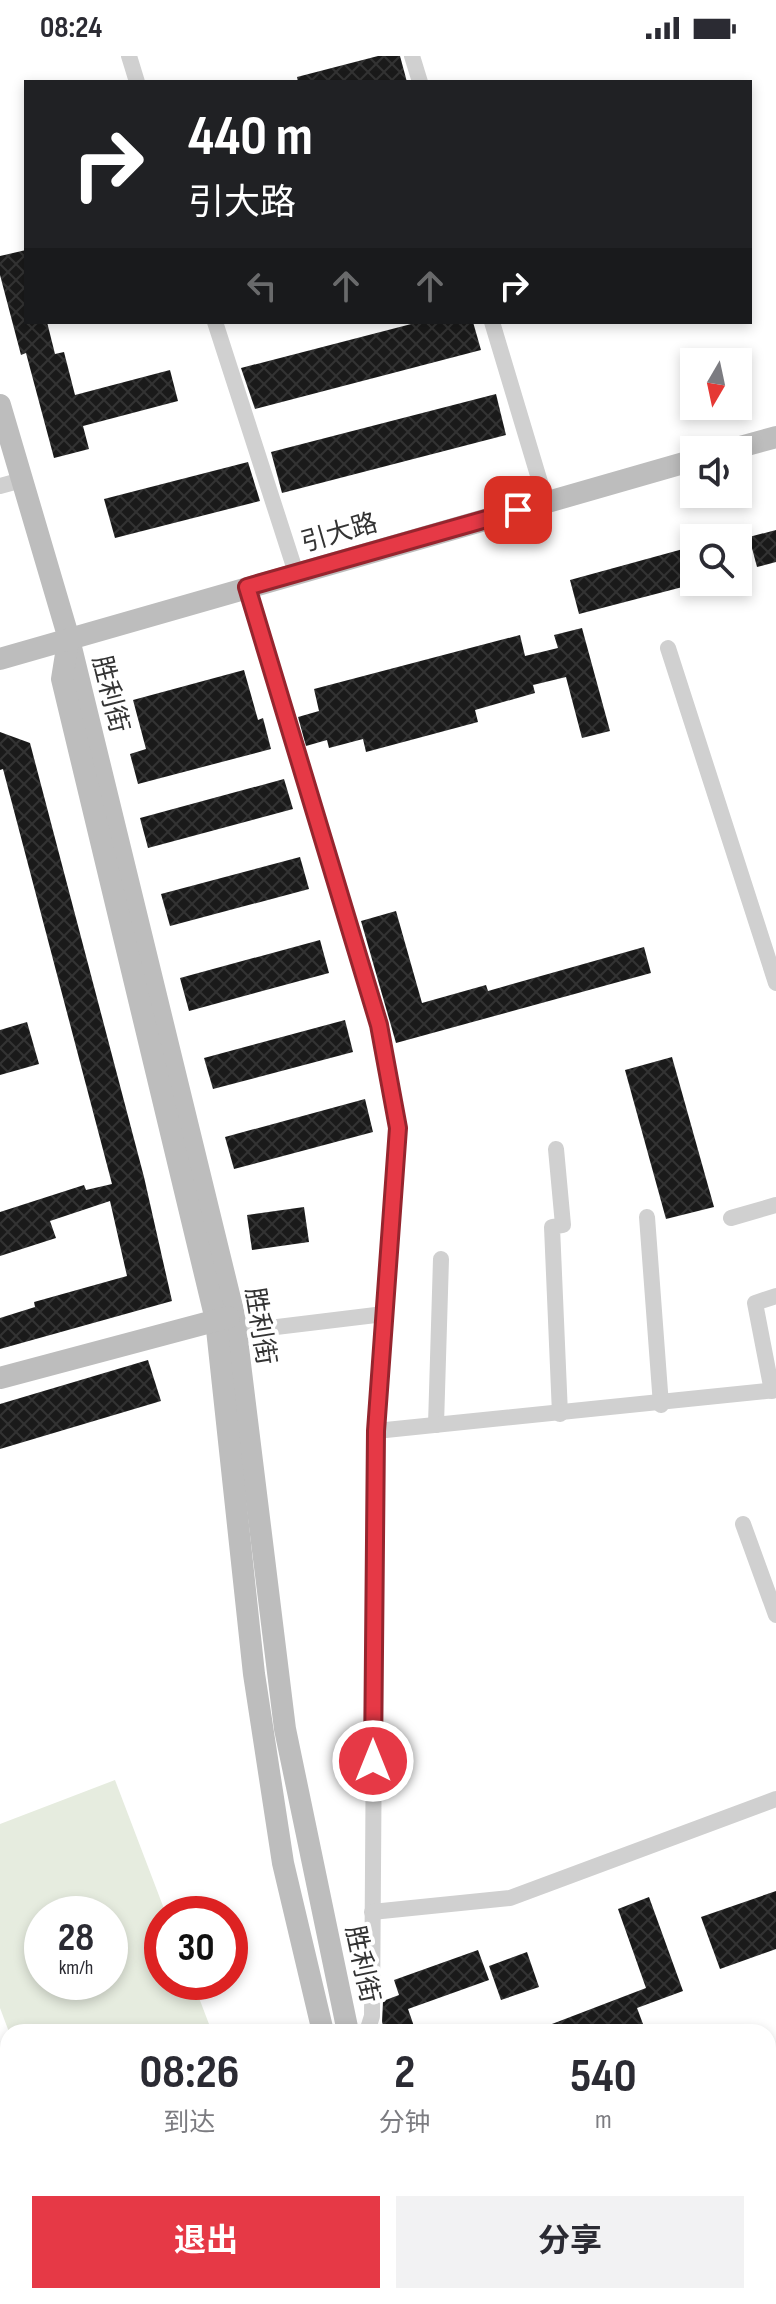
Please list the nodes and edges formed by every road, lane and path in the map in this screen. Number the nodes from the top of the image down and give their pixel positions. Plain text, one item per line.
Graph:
1 (129, 56) edge
2 (412, 56) edge
3 (136, 80) edge
4 (419, 80) edge
5 (216, 324) edge
6 (493, 324) edge
7 (0, 405) edge
8 (776, 437) edge
9 (752, 444) edge
10 (680, 464) edge
11 (11, 483) edge
12 (546, 502) junction
13 (296, 573) junction
14 (247, 587) junction
15 (69, 639) junction
16 (668, 648) dead end
17 (0, 659) edge
18 (776, 983) edge
19 (556, 1149) dead end
20 (776, 1205) edge
21 (647, 1217) dead end
22 (731, 1218) dead end
23 (441, 1259) dead end
24 (776, 1296) edge
25 (384, 1314) junction
26 (228, 1322) junction
27 (0, 1378) edge
28 (774, 1390) edge
29 (661, 1405) junction
30 (560, 1414) junction
31 (436, 1425) junction
32 (376, 1431) junction
33 (743, 1524) dead end
34 (776, 1615) edge
35 (776, 1799) edge
36 (372, 1912) junction
37 (321, 2024) edge
38 (346, 2024) edge
39 (370, 2024) edge

1 - 3 street
2 - 4 street
5 - 13 street
6 - 12 street
7 - 11 street, 胜利街
8 - 9 street
10 - 12 street, 引大路
11 - 15 street, 胜利街
12 - 13 street, 引大路
13 - 14 street, 引大路
14 - 15 street, 引大路
14 - 25 street
15 - 17 street, 引大路
15 - 26 street, 胜利街
16 - 18 street
19 - 30 street
20 - 22 street
21 - 29 street
23 - 31 street
24 - 28 street
25 - 26 street
25 - 32 street
26 - 27 street
26 - 37 street, 胜利街
26 - 38 street, 胜利街
28 - 29 street
29 - 30 street
30 - 31 street
31 - 32 street
32 - 36 street
33 - 34 street
35 - 36 street
36 - 39 street

